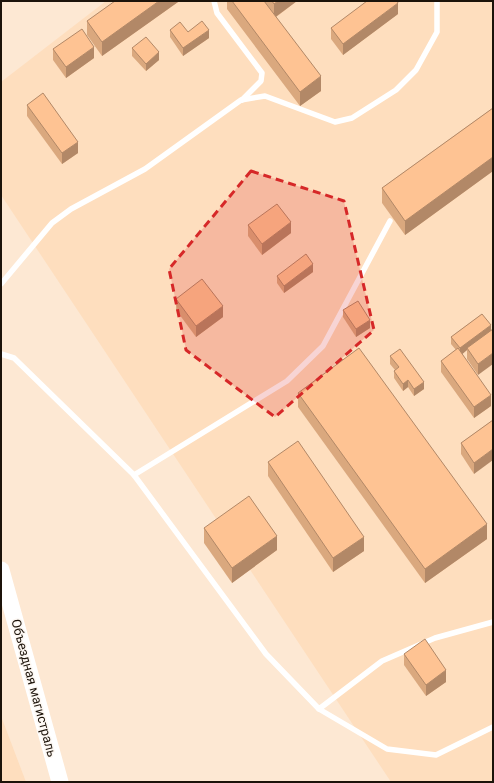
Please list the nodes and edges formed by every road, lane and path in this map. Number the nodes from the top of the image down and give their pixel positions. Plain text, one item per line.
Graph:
1 (214, 1) edge
2 (437, 1) edge
3 (242, 100) junction
4 (390, 221) dead end
5 (1, 284) edge
6 (1, 354) edge
7 (134, 475) junction
8 (1, 570) edge
9 (493, 622) edge
10 (319, 709) junction
11 (493, 726) edge
12 (60, 782) edge

1 - 3 lane
2 - 3 lane
3 - 5 lane
4 - 7 lane
6 - 7 lane
7 - 10 lane
8 - 12 main road, Объездная магистраль
9 - 10 lane
10 - 11 lane

